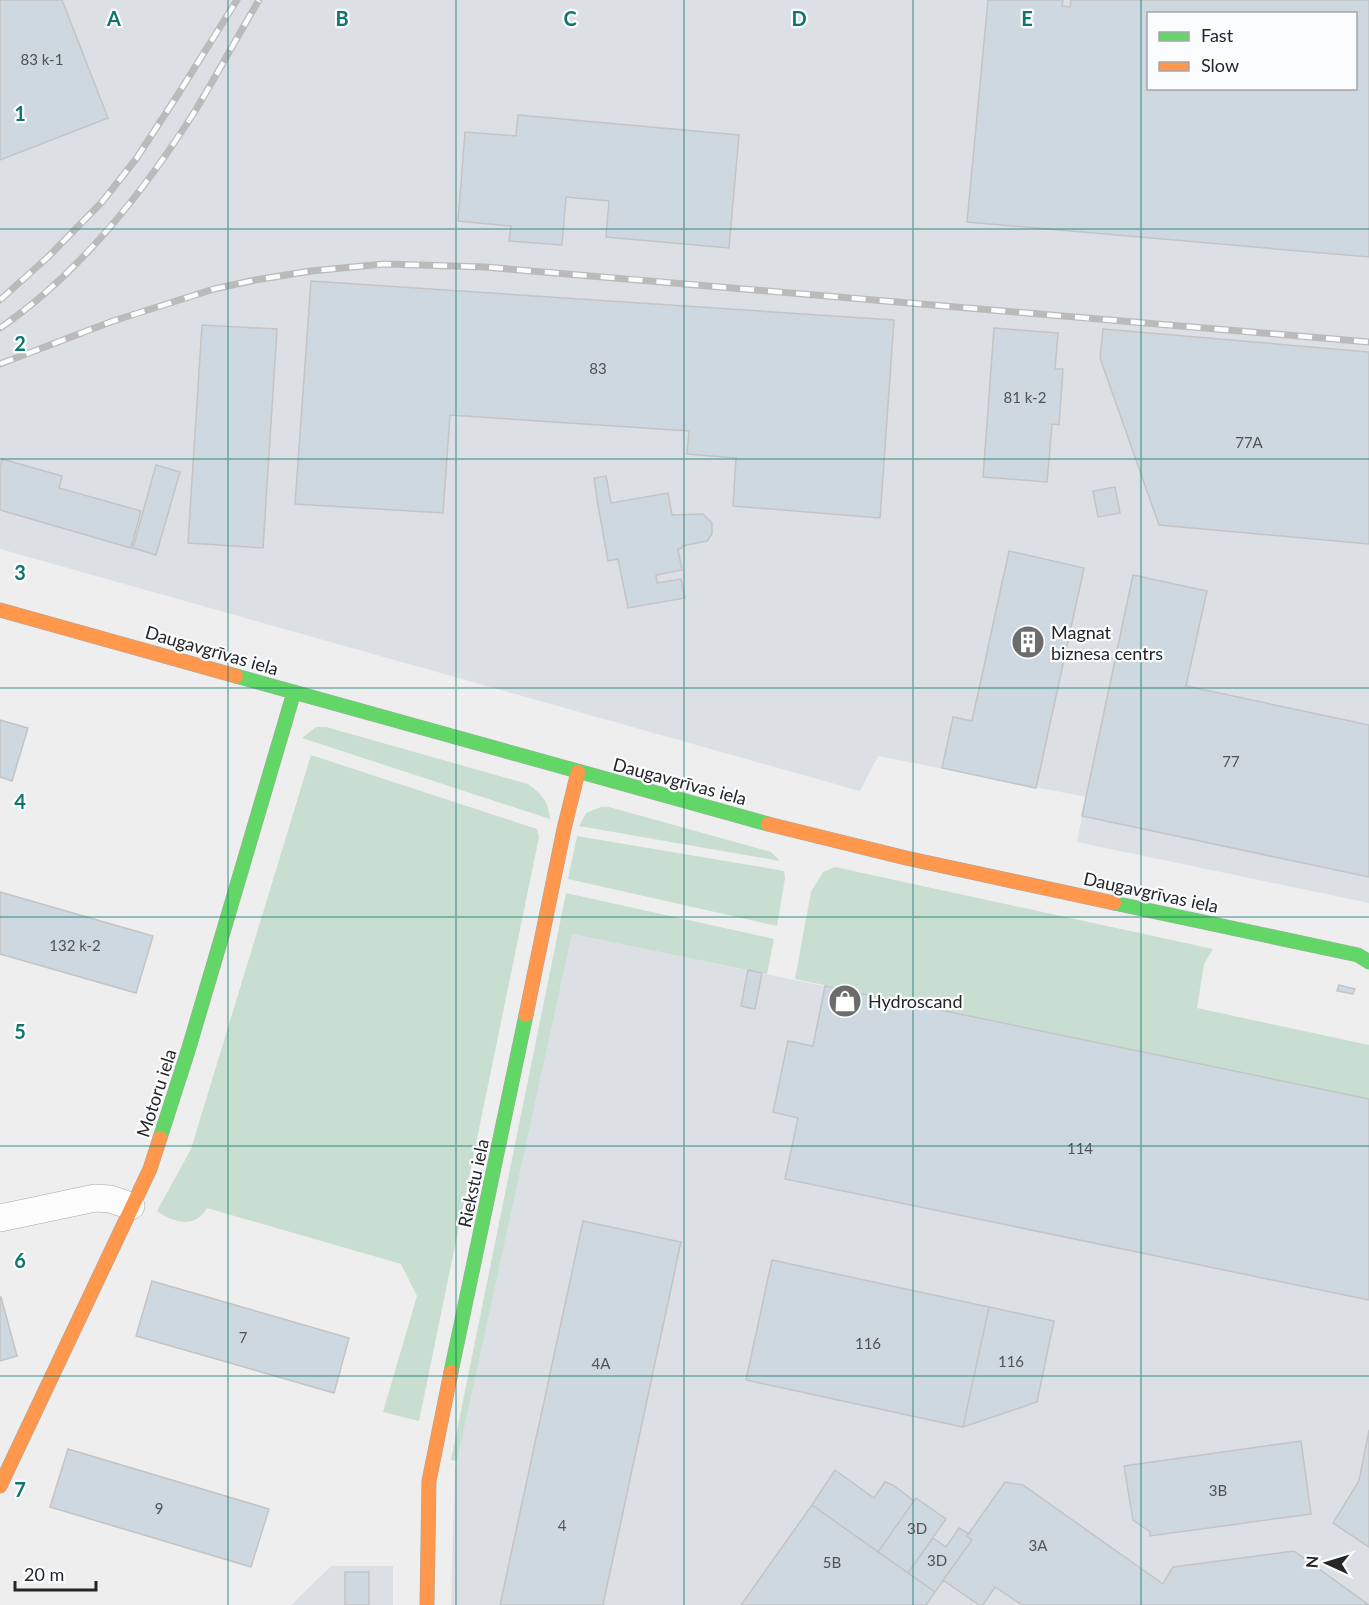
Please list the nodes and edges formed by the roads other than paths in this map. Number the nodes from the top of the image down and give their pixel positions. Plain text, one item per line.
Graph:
1 (0, 610) edge
2 (294, 692) junction
3 (578, 772) junction
4 (1365, 956) edge
5 (131, 1206) junction
6 (0, 1218) edge
7 (0, 1486) edge
8 (427, 1605) edge

1 - 2 street, Daugavgrīvas iela
2 - 3 street, Daugavgrīvas iela
2 - 5 street, Motoru iela
3 - 4 street, Daugavgrīvas iela
3 - 8 street, Riekstu iela
5 - 6 street
5 - 7 street, Motoru iela

